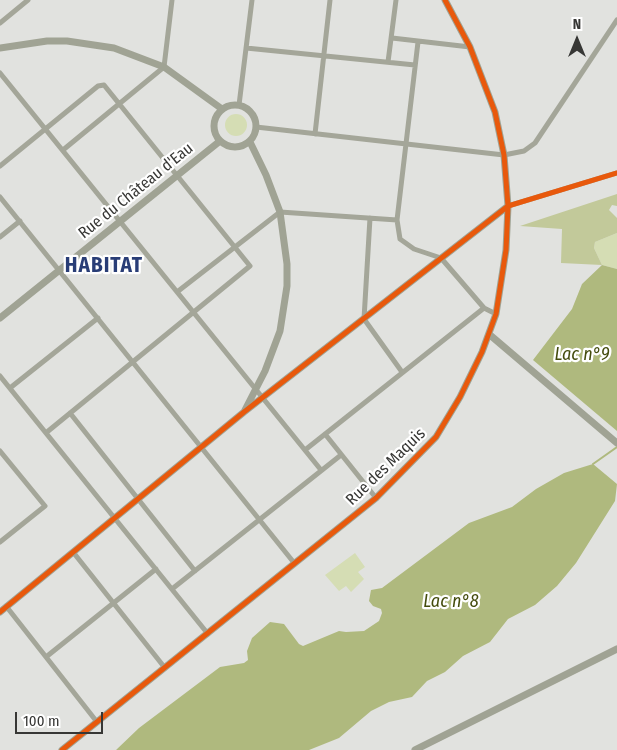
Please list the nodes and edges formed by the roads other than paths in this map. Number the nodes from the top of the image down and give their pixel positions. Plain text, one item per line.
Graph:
1 (28, 0) edge
2 (172, 0) edge
3 (252, 0) edge
4 (330, 0) edge
5 (396, 0) edge
6 (448, 1) edge
7 (617, 20) edge
8 (0, 23) edge
9 (392, 38) junction
10 (418, 42) junction
11 (470, 47) junction
12 (0, 48) edge
13 (246, 48) junction
14 (323, 57) junction
15 (388, 62) junction
16 (415, 65) junction
17 (164, 67) junction
18 (0, 73) edge
19 (118, 105) junction
20 (239, 105) junction
21 (222, 109) junction
22 (256, 127) junction
23 (46, 130) junction
24 (316, 134) junction
25 (220, 141) junction
26 (250, 142) junction
27 (408, 144) junction
28 (63, 150) junction
29 (504, 155) junction
30 (0, 166) edge
31 (617, 173) edge
32 (175, 175) junction
33 (0, 197) edge
34 (508, 206) junction
35 (280, 212) junction
36 (370, 218) junction
37 (397, 220) junction
38 (20, 222) junction
39 (120, 222) junction
40 (0, 237) edge
41 (234, 247) junction
42 (441, 258) junction
43 (60, 269) junction
44 (177, 292) junction
45 (484, 308) junction
46 (194, 313) junction
47 (496, 314) junction
48 (0, 318) edge
49 (98, 318) junction
50 (364, 320) junction
51 (490, 335) junction
52 (132, 362) junction
53 (402, 372) junction
54 (0, 376) edge
55 (10, 388) junction
56 (256, 389) junction
57 (264, 398) junction
58 (244, 412) junction
59 (70, 413) junction
60 (47, 432) junction
61 (325, 434) junction
62 (617, 443) edge
63 (203, 447) junction
64 (305, 450) junction
65 (0, 451) edge
66 (341, 455) junction
67 (321, 470) junction
68 (376, 498) junction
69 (138, 500) junction
70 (115, 519) junction
71 (259, 519) junction
72 (0, 542) edge
73 (73, 552) junction
74 (296, 564) junction
75 (156, 569) junction
76 (195, 571) junction
77 (172, 589) junction
78 (113, 602) junction
79 (6, 606) junction
80 (0, 612) edge
81 (208, 634) junction
82 (617, 648) edge
83 (46, 657) junction
84 (165, 668) junction
85 (97, 722) junction
86 (62, 750) edge
87 (415, 750) edge

1 - 8 street
2 - 17 street
3 - 13 street
4 - 14 street
5 - 9 street
6 - 11 street, Rue des Maquis
7 - 29 street
9 - 10 street
9 - 15 street
10 - 11 street
10 - 16 street
11 - 29 street, Rue des Maquis
12 - 17 street
13 - 14 street
13 - 20 street
14 - 15 street
14 - 24 street
15 - 16 street
16 - 27 street
17 - 19 street
17 - 21 street
18 - 23 street
19 - 23 street
19 - 28 street
19 - 32 street
20 - 21 street
20 - 22 street
21 - 25 street
22 - 24 street
22 - 26 street
23 - 28 street
23 - 30 street
24 - 27 street
25 - 26 street
25 - 32 street, Rue du Château d'Eau
26 - 35 street
27 - 29 street
27 - 37 street
28 - 39 street
29 - 34 street, Rue des Maquis
31 - 34 street
32 - 39 street, Rue du Château d'Eau
32 - 41 street
33 - 38 street
34 - 42 street
34 - 47 street, Rue des Maquis
35 - 36 street
35 - 41 street
35 - 56 street
36 - 37 street
36 - 50 street
37 - 42 street
38 - 40 street
38 - 43 street
39 - 43 street, Rue du Château d'Eau
39 - 44 street
41 - 44 street
41 - 46 street
42 - 45 street
42 - 50 street
43 - 48 street, Rue du Château d'Eau
43 - 49 street
44 - 46 street
45 - 47 street
45 - 53 street
46 - 52 street
46 - 56 street
47 - 51 street, Rue des Maquis
49 - 52 street
49 - 55 street
50 - 53 street
50 - 57 street
51 - 62 street
51 - 68 street, Rue des Maquis
52 - 59 street
52 - 63 street
53 - 61 street
54 - 55 street
55 - 60 street
56 - 57 street
56 - 58 street
57 - 58 street
57 - 64 street
58 - 63 street
59 - 60 street
59 - 69 street
60 - 70 street
61 - 64 street
61 - 66 street
63 - 69 street
63 - 71 street
64 - 67 street
65 - 72 street
66 - 67 street
66 - 68 street
67 - 71 street
68 - 74 street, Rue des Maquis
69 - 70 street
69 - 76 street
70 - 73 street
70 - 75 street
71 - 74 street
71 - 76 street
73 - 78 street
73 - 79 street
74 - 81 street, Rue des Maquis
75 - 77 street
75 - 78 street
76 - 77 street
77 - 81 street
78 - 83 street
78 - 84 street
79 - 80 street
79 - 83 street
81 - 84 street, Rue des Maquis
82 - 87 street
83 - 85 street
84 - 85 street, Rue des Maquis
85 - 86 street, Rue des Maquis

